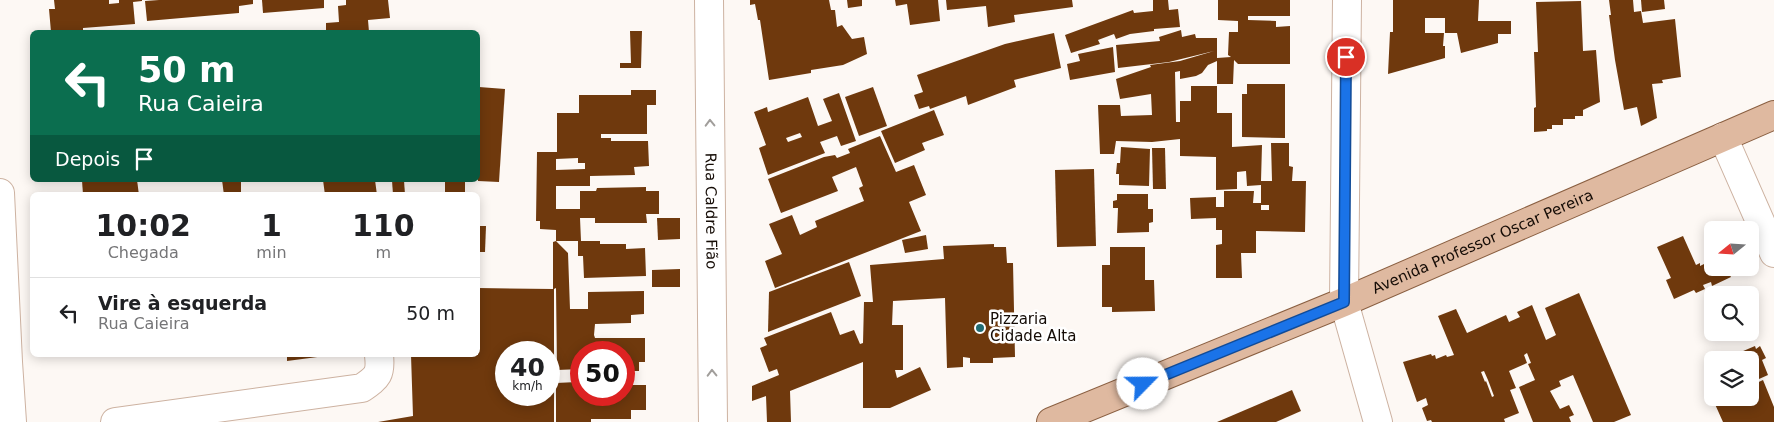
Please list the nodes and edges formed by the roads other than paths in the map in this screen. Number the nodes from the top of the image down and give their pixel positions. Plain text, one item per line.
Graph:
1 (709, 0) edge
2 (1347, 0) edge
3 (1774, 115) edge
4 (1723, 137) junction
5 (0, 193) edge
6 (1774, 254) edge
7 (1344, 302) junction
8 (379, 357) edge
9 (4, 362) edge
10 (12, 422) edge
11 (115, 422) edge
12 (713, 422) edge
13 (1051, 422) edge
14 (1378, 422) edge

12 -> 1 street, Rua Caldre Fião
2 - 7 street
3 - 4 main road, Avenida Professor Oscar Pereira
4 - 6 street
4 - 7 main road, Avenida Professor Oscar Pereira
5 - 9 street
7 - 13 main road, Avenida Professor Oscar Pereira
7 - 14 street
8 - 11 street
9 - 10 street

